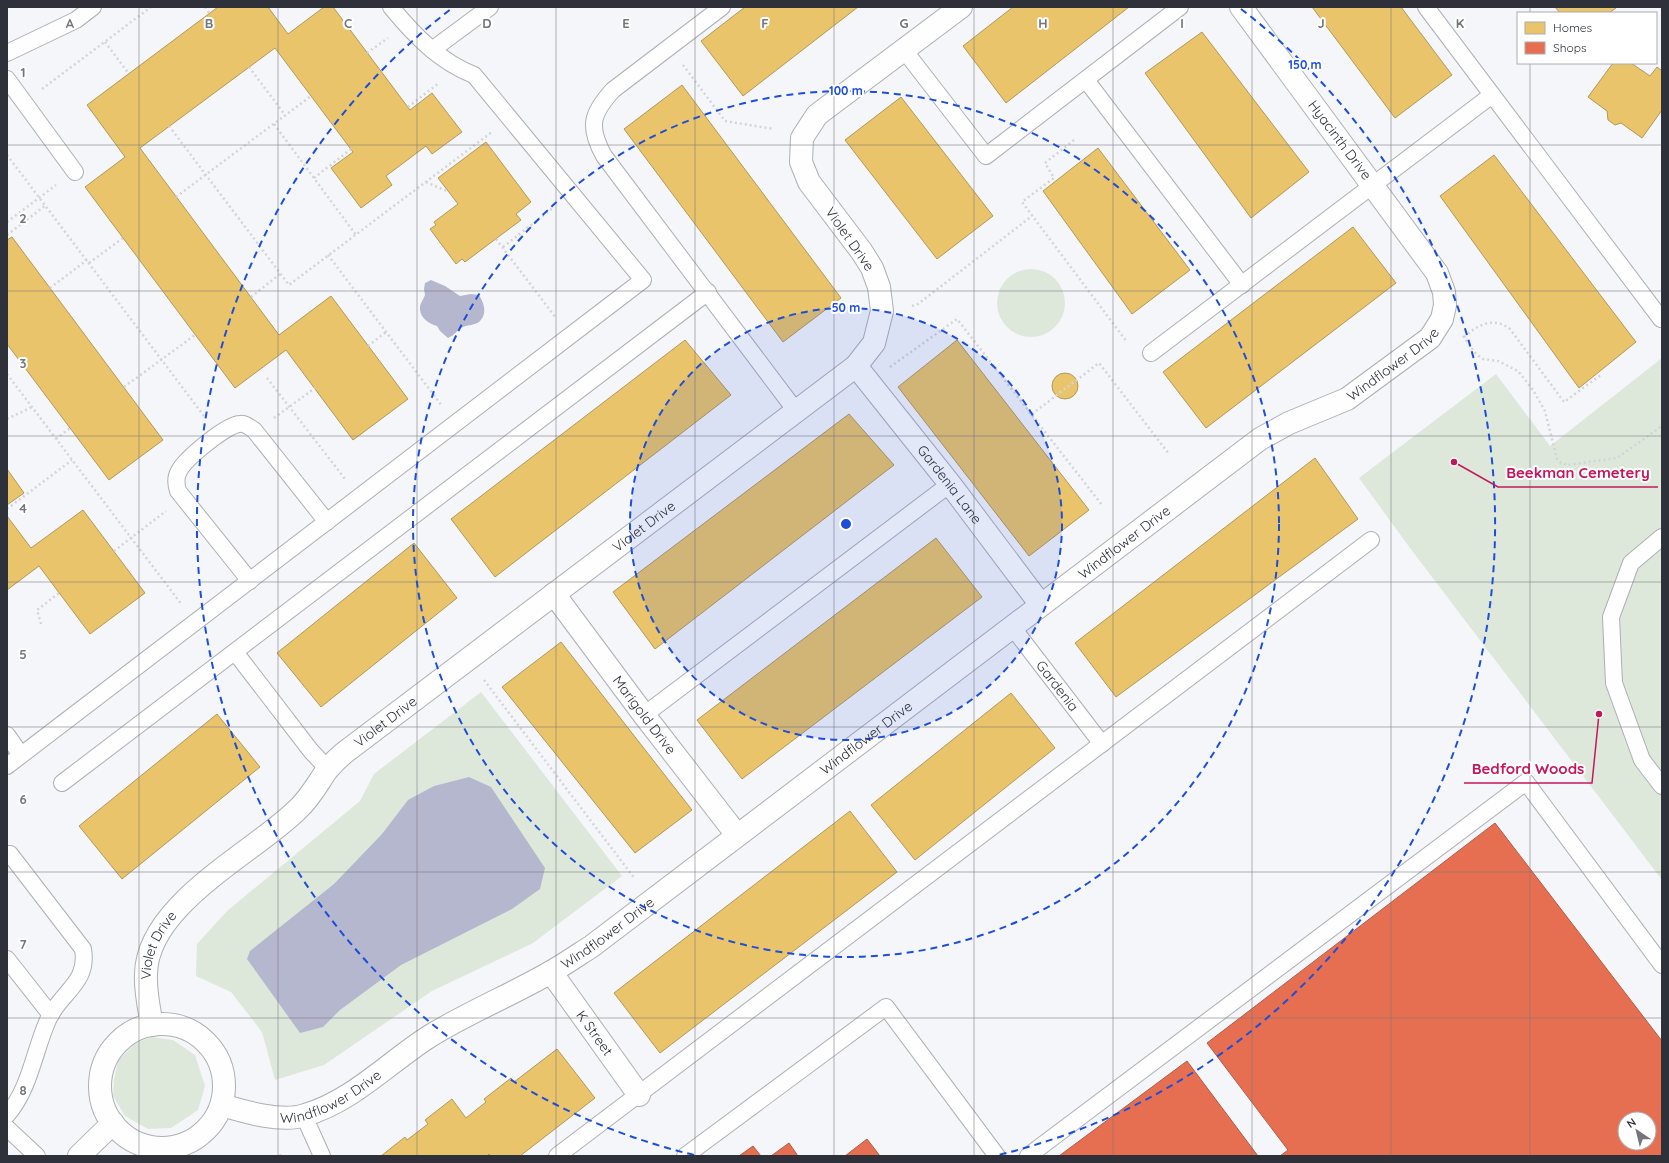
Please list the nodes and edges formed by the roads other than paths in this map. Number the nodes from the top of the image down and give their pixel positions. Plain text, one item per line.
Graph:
1 (93, 7) edge
2 (391, 7) edge
3 (490, 7) edge
4 (722, 7) edge
5 (961, 7) edge
6 (1180, 7) edge
7 (1241, 7) edge
8 (1426, 7) edge
9 (432, 50) junction
10 (904, 50) junction
11 (7, 53) edge
12 (7, 79) edge
13 (1086, 80) junction
14 (1492, 95) junction
15 (75, 172) road end
16 (1374, 185) junction
17 (1437, 273) joint
18 (1242, 285) junction
19 (708, 292) junction
20 (1661, 319) edge
21 (1152, 353) dead end
22 (856, 366) junction
23 (796, 411) junction
24 (950, 484) junction
25 (327, 522) junction
26 (1662, 537) edge
27 (1371, 540) dead end
28 (250, 581) junction
29 (554, 594) junction
30 (1041, 605) junction
31 (1012, 628) junction
32 (235, 652) junction
33 (644, 715) junction
34 (7, 735) edge
35 (1102, 744) junction
36 (22, 755) junction
37 (7, 766) edge
38 (328, 769) junction
39 (62, 783) dead end
40 (1662, 786) edge
41 (737, 835) junction
42 (7, 854) edge
43 (7, 959) edge
44 (1662, 965) edge
45 (551, 972) junction
46 (51, 1015) junction
47 (152, 1025) junction
48 (639, 1095) junction
49 (222, 1105) junction
50 (7, 1115) edge
51 (304, 1116) junction
52 (112, 1123) junction
53 (7, 1128) edge
54 (37, 1156) edge
55 (78, 1156) edge
56 (322, 1156) edge
57 (557, 1156) edge
58 (685, 1156) edge
59 (998, 1156) edge
60 (1028, 1156) edge

1 - 11 lane
2 - 9 lane
3 - 9 lane
4 - 19 lane
5 - 10 street, Violet Drive
6 - 13 lane
7 - 16 street, Hyacinth Drive
8 - 14 lane
9 - 25 lane
10 - 13 lane
10 - 22 street, Violet Drive
12 - 15 lane
13 - 18 lane
14 - 16 lane
14 - 20 lane
16 - 17 street, Hyacinth Drive
16 - 18 lane
17 - 30 street, Windflower Drive
18 - 21 lane
19 - 23 lane
19 - 32 lane
22 - 23 street, Violet Drive
22 - 24 street, Gardenia Lane
23 - 29 street, Violet Drive
24 - 30 street, Gardenia Lane
24 - 33 lane
25 - 28 lane
25 - 28 lane
26 - 40 lane
27 - 35 lane
28 - 36 lane
29 - 33 street, Marigold Drive
29 - 38 street, Violet Drive
30 - 31 street, Windflower Drive
31 - 35 lane, Gardenia
31 - 41 street, Windflower Drive
32 - 38 lane
32 - 39 lane
33 - 41 street, Marigold Drive
34 - 36 lane
35 - 48 lane
36 - 37 lane
38 - 47 street, Violet Drive
41 - 45 street, Windflower Drive
42 - 46 lane
43 - 46 lane
44 - 60 lane
45 - 48 street, K Street
45 - 51 street, Windflower Drive
46 - 50 lane
47 - 49 street
47 - 52 street
48 - 57 lane
49 - 51 street, Windflower Drive
49 - 52 street
51 - 56 lane
52 - 55 street
53 - 54 lane
58 - 59 lane

